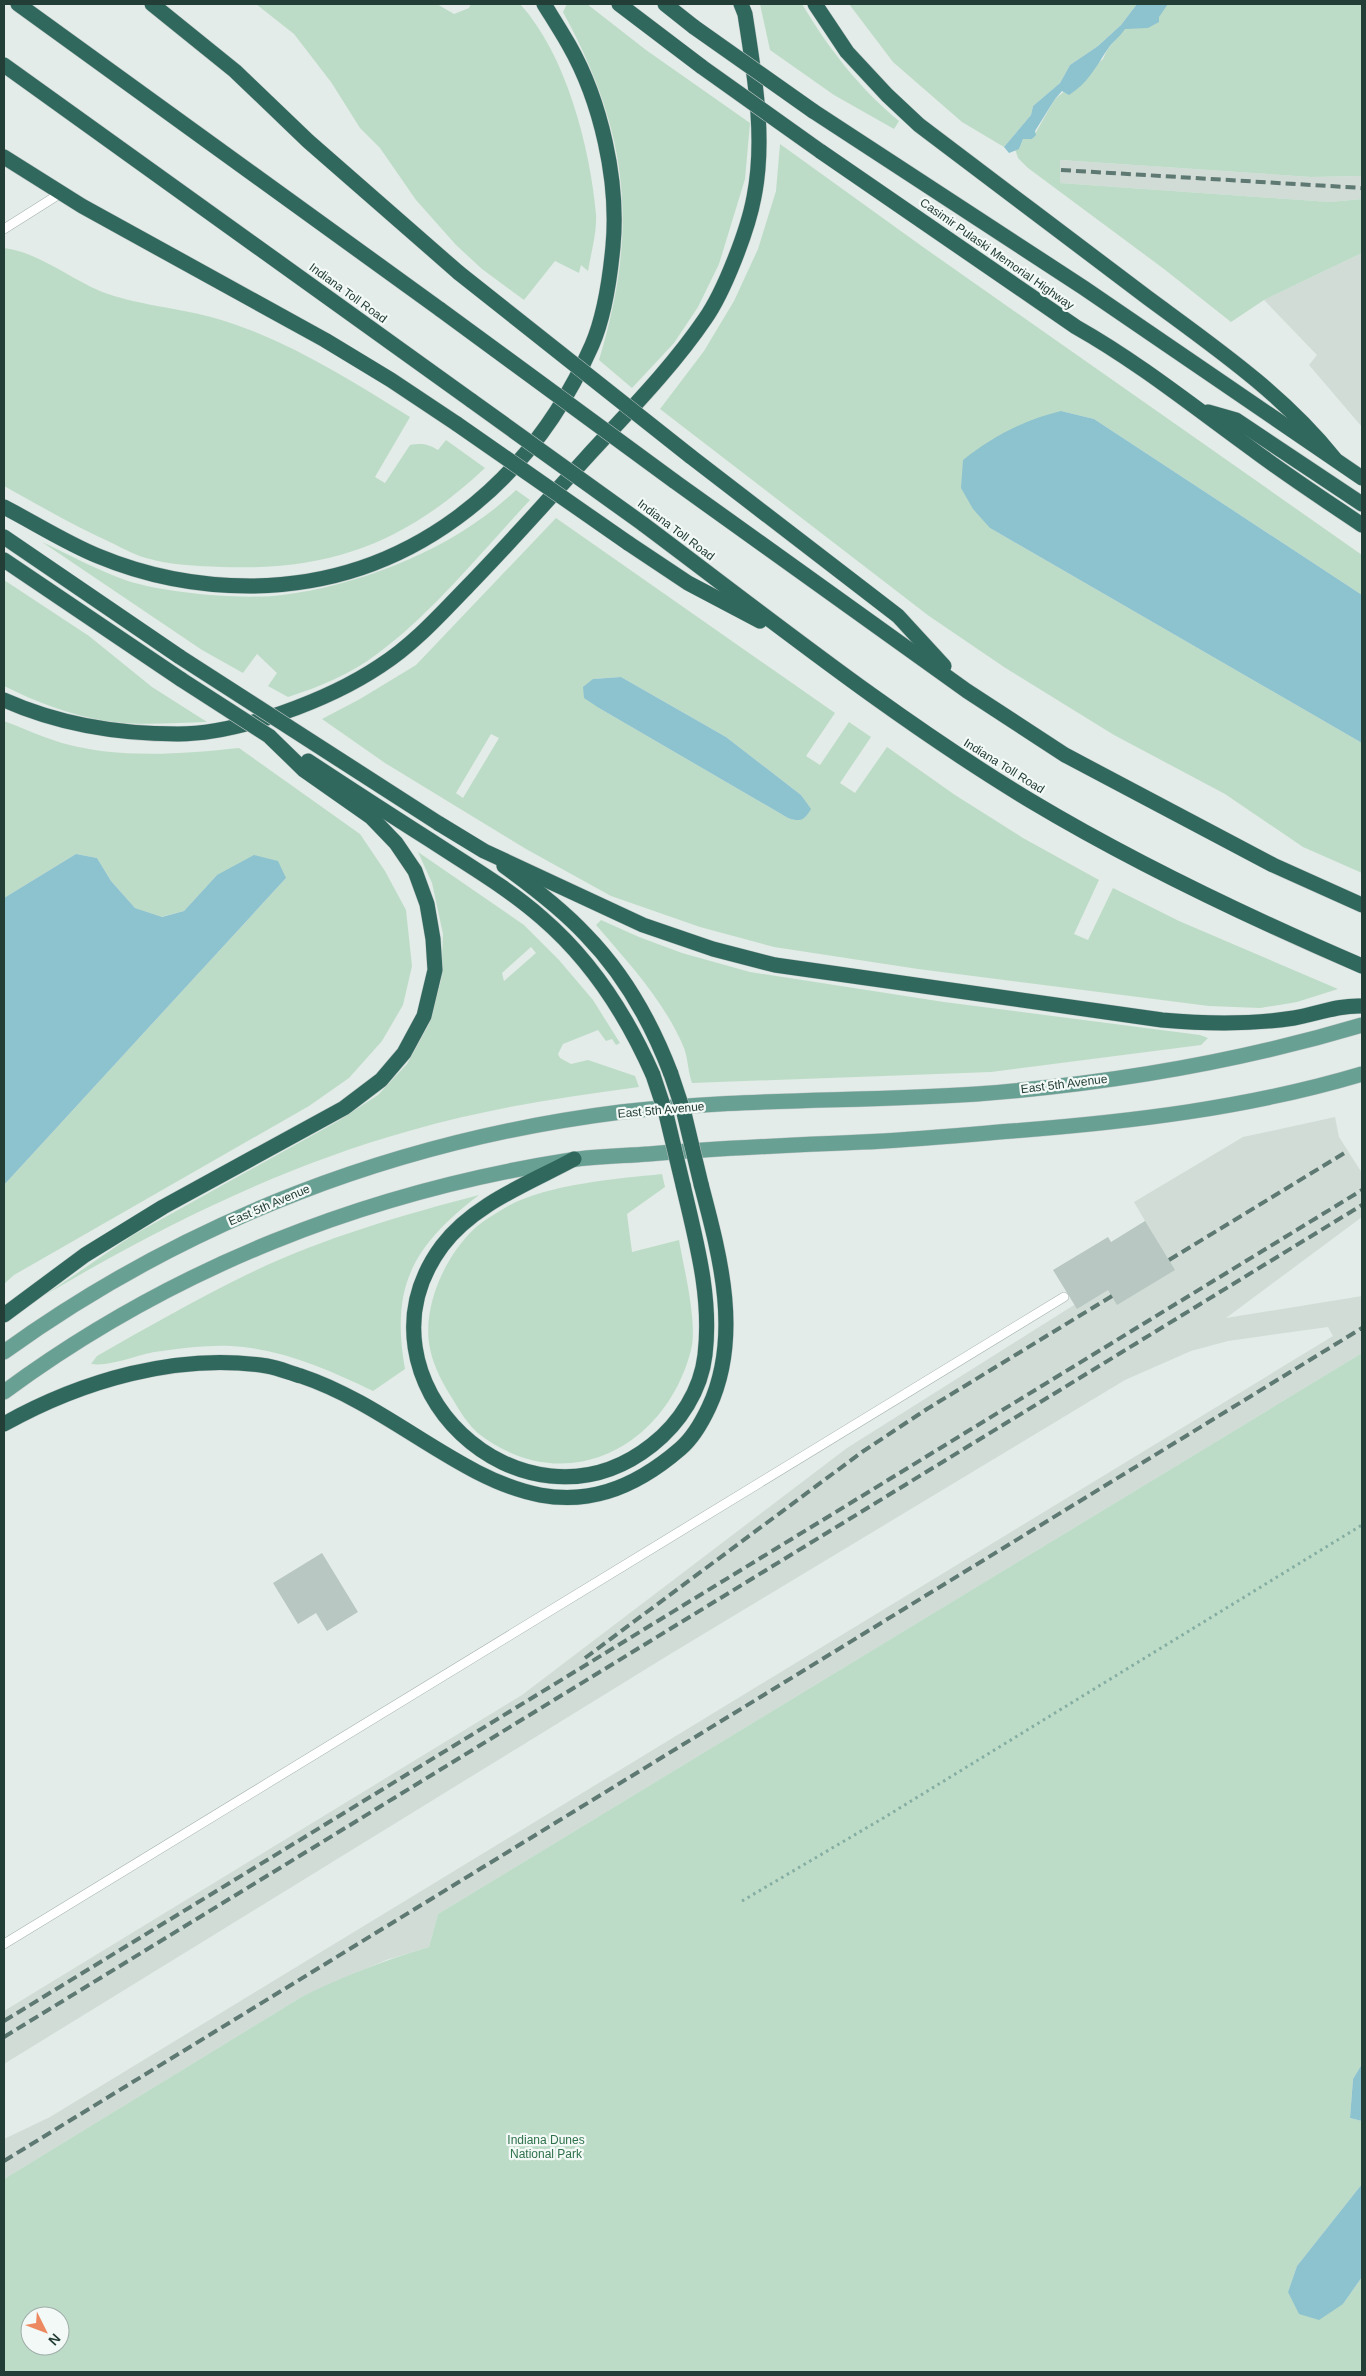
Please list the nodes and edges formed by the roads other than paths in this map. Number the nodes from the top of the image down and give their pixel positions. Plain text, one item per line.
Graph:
1 (18, 4) edge
2 (152, 4) edge
3 (544, 4) edge
4 (618, 4) edge
5 (664, 4) edge
6 (741, 4) edge
7 (815, 4) edge
8 (4, 65) edge
9 (4, 157) edge
10 (61, 193) junction
11 (4, 229) edge
12 (1200, 409) junction
13 (1334, 458) junction
14 (1362, 478) edge
15 (1362, 504) edge
16 (4, 507) edge
17 (1362, 525) edge
18 (4, 538) edge
19 (4, 560) edge
20 (801, 642) junction
21 (968, 691) junction
22 (4, 700) edge
23 (269, 736) junction
24 (484, 851) junction
25 (1362, 905) edge
26 (1362, 966) edge
27 (1362, 1006) edge
28 (1362, 1025) edge
29 (1362, 1074) edge
30 (574, 1159) junction
31 (1064, 1297) dead end
32 (4, 1315) edge
33 (4, 1352) edge
34 (4, 1392) edge
35 (4, 1424) edge
36 (4, 1944) edge

1 - 21 highway, bridge
2 - 21 highway, bridge
3 - 16 highway
4 - 12 highway, Casimir Pulaski Memorial Highway, bridge
5 - 13 highway, Casimir Pulaski Memorial Highway, bridge
6 - 22 highway
7 - 13 highway
8 - 20 highway, Indiana Toll Road, bridge
9 - 10 highway
10 - 11 lane
10 - 20 highway, bridge
12 - 15 highway
12 - 17 highway, Casimir Pulaski Memorial Highway
13 - 14 highway, Casimir Pulaski Memorial Highway
18 - 24 highway, bridge
19 - 23 highway, bridge
20 - 26 highway, Indiana Toll Road
21 - 25 highway
23 - 30 highway, bridge
23 - 32 highway
24 - 27 highway
24 - 35 highway, bridge
28 - 33 main road, East 5th Avenue
29 - 30 main road
30 - 34 main road
31 - 36 lane

